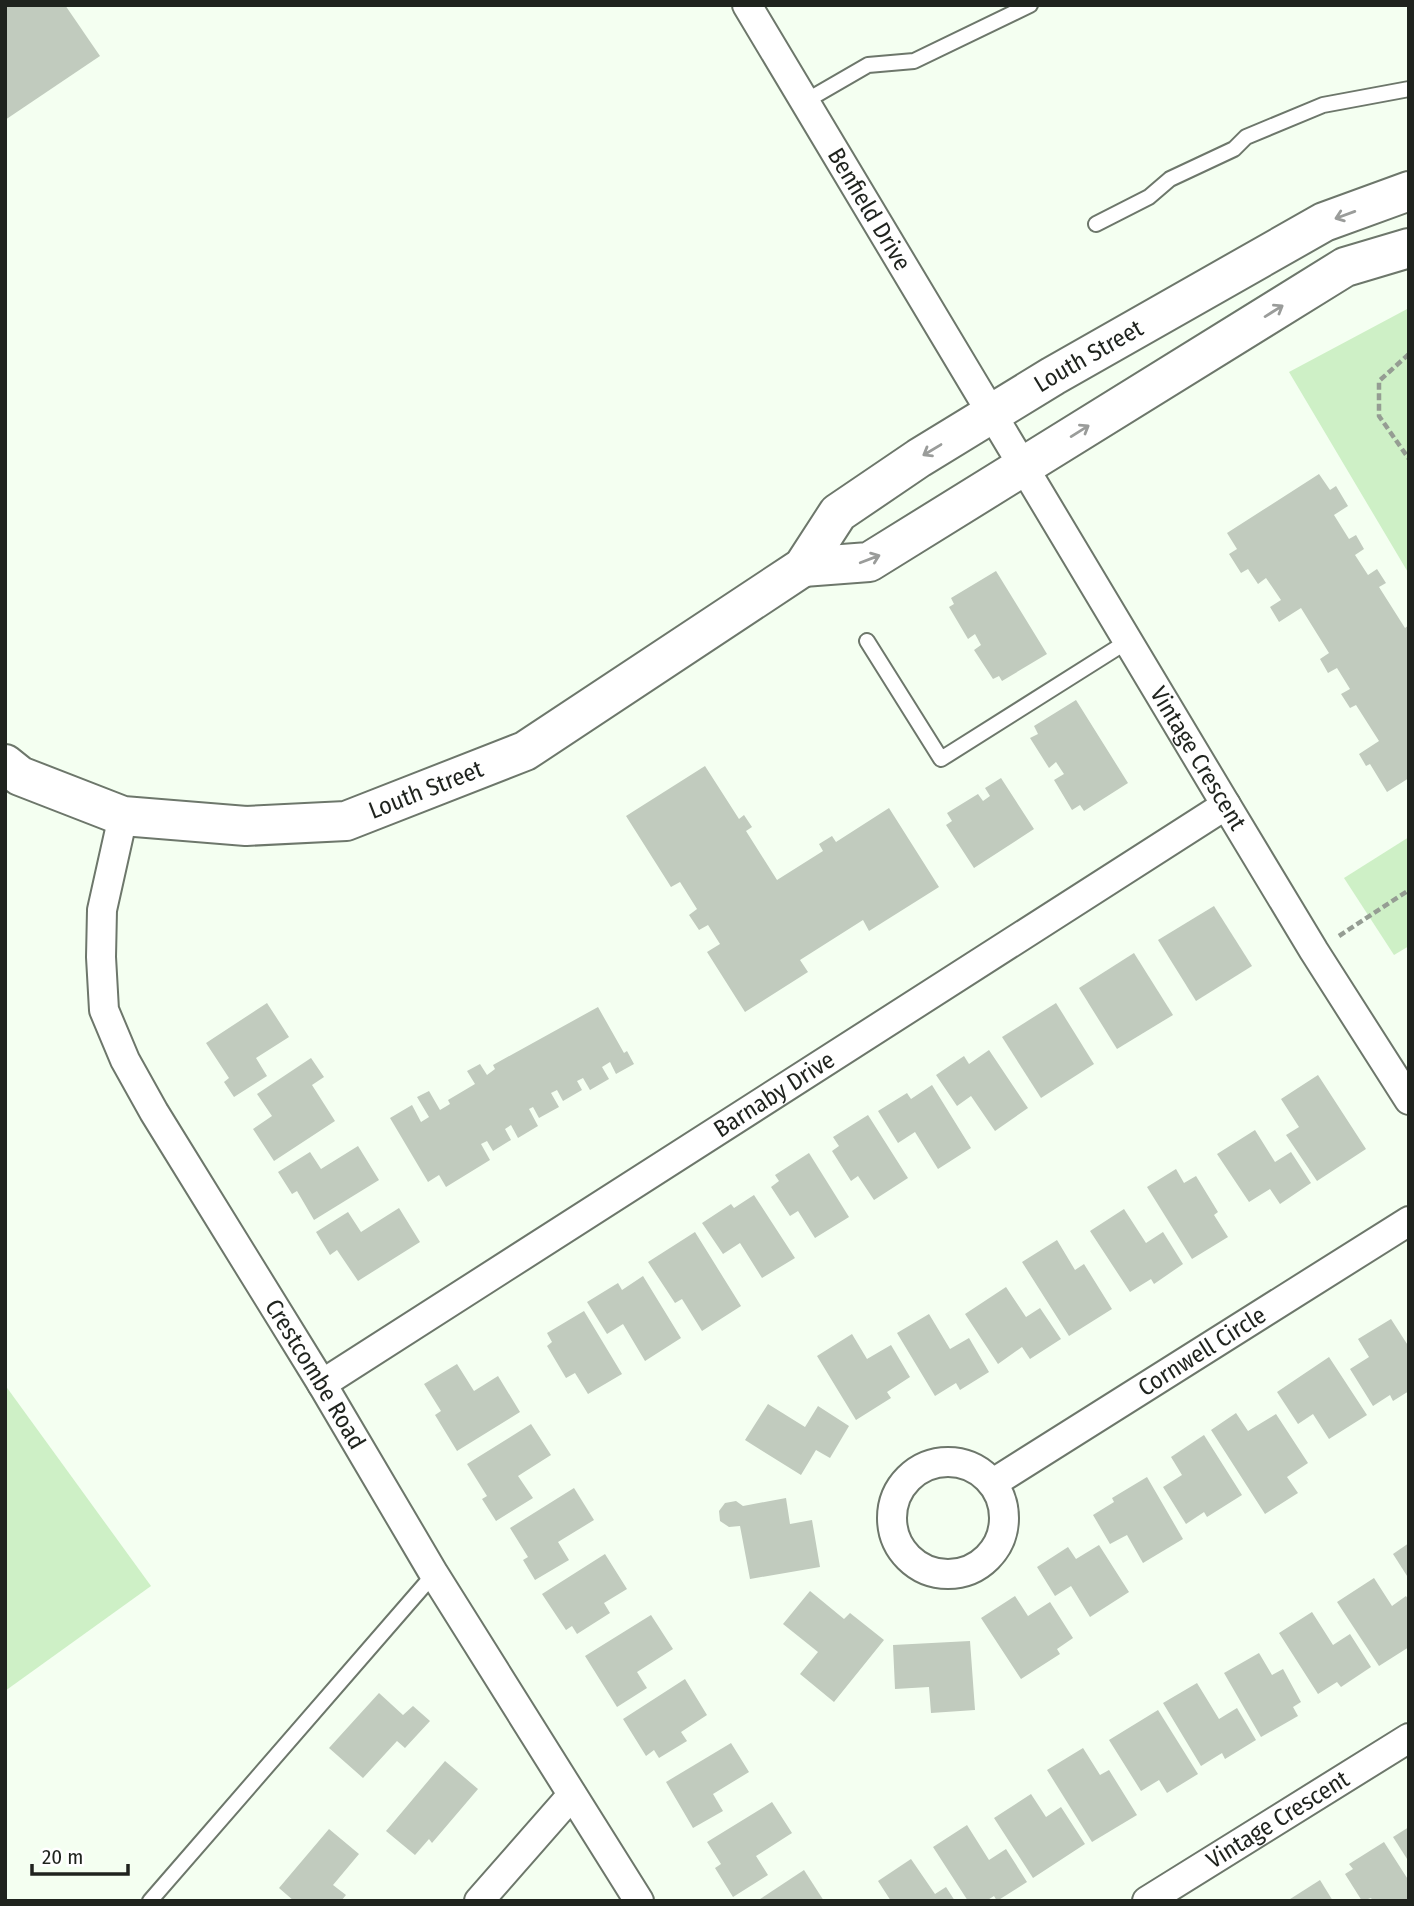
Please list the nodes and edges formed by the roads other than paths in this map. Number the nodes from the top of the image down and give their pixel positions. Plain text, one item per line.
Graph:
1 (747, 5) edge
2 (1030, 5) edge
3 (1409, 89) edge
4 (804, 102) junction
5 (1409, 191) edge
6 (1096, 224) dead end
7 (1409, 248) edge
8 (990, 415) junction
9 (1022, 467) junction
10 (803, 567) junction
11 (1128, 640) junction
12 (867, 641) dead end
13 (5, 764) edge
14 (1226, 805) junction
15 (123, 816) junction
16 (1409, 1100) edge
17 (1409, 1220) edge
18 (323, 1384) junction
19 (993, 1483) junction
20 (434, 1574) junction
21 (1409, 1738) edge
22 (572, 1795) junction
23 (150, 1901) edge
24 (479, 1901) edge
25 (639, 1901) edge
26 (1147, 1901) edge

1 - 4 street, Benfield Drive
2 - 4 lane
3 - 6 lane
4 - 8 street, Benfield Drive
5 -> 8 main road, Louth Street
9 -> 7 main road, Louth Street
8 - 9 street, Vintage Crescent
8 -> 10 main road, Louth Street
10 -> 9 main road, Louth Street
9 - 11 street, Vintage Crescent
10 - 15 main road, Louth Street
11 - 12 lane
11 - 14 street, Vintage Crescent
13 - 15 main road, Louth Street
14 - 16 street, Vintage Crescent
14 - 18 street, Barnaby Drive
15 - 18 street, Crestcombe Road
17 - 19 street, Cornwell Circle
18 - 20 street, Crestcombe Road
19 - 19 street
20 - 22 street, Crestcombe Road
20 - 23 lane
21 - 26 street, Vintage Crescent
22 - 24 street
22 - 25 street, Crestcombe Road

